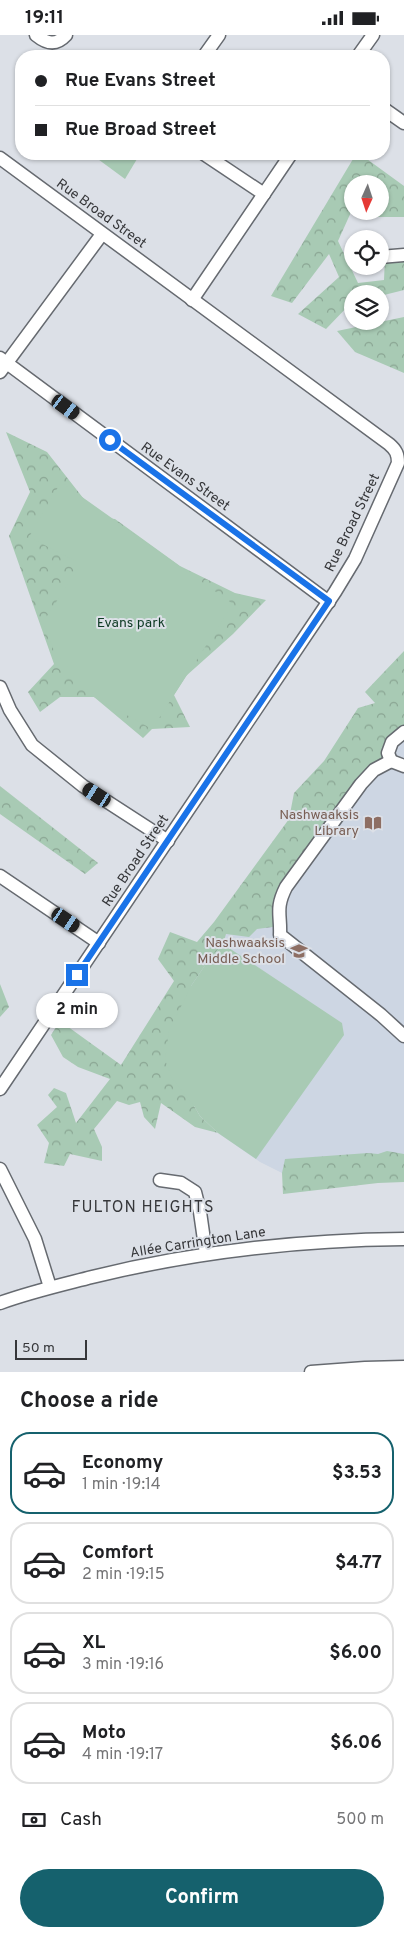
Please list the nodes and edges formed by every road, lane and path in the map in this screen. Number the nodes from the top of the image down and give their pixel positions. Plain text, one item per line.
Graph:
1 (36, 35) edge
2 (66, 35) edge
3 (219, 35) edge
4 (373, 35) edge
5 (208, 50) edge
6 (362, 50) edge
7 (390, 113) edge
8 (404, 123) edge
9 (0, 158) edge
10 (213, 160) edge
11 (288, 160) edge
12 (264, 194) junction
13 (102, 234) junction
14 (404, 255) edge
15 (389, 256) edge
16 (192, 300) junction
17 (2, 364) edge
18 (329, 601) junction
19 (0, 687) edge
20 (404, 732) edge
21 (391, 761) junction
22 (404, 766) edge
23 (168, 841) junction
24 (0, 876) edge
25 (99, 943) junction
26 (404, 1036) edge
27 (0, 1089) edge
28 (0, 1169) edge
29 (160, 1180) dead end
30 (404, 1239) edge
31 (206, 1254) junction
32 (50, 1287) junction
33 (0, 1303) edge
34 (404, 1367) edge
35 (311, 1372) edge

1 - 2 street
3 - 5 street
4 - 6 street
7 - 8 street
9 - 13 street, Rue Broad Street
10 - 12 street
11 - 12 street
12 - 16 street
13 - 16 street, Rue Broad Street
13 - 17 street
14 - 15 street
16 - 18 street, Rue Broad Street
17 - 18 street, Rue Evans Street
18 - 23 street, Rue Broad Street
19 - 23 street
20 - 21 street
21 - 22 street
21 - 26 street
23 - 25 street, Rue Broad Street
24 - 25 street
25 - 27 street, Rue Broad Street
28 - 32 street
29 - 31 street
30 - 31 street, Allée Carrington Lane
31 - 32 street, Allée Carrington Lane
32 - 33 street, Allée Carrington Lane
34 - 35 street

